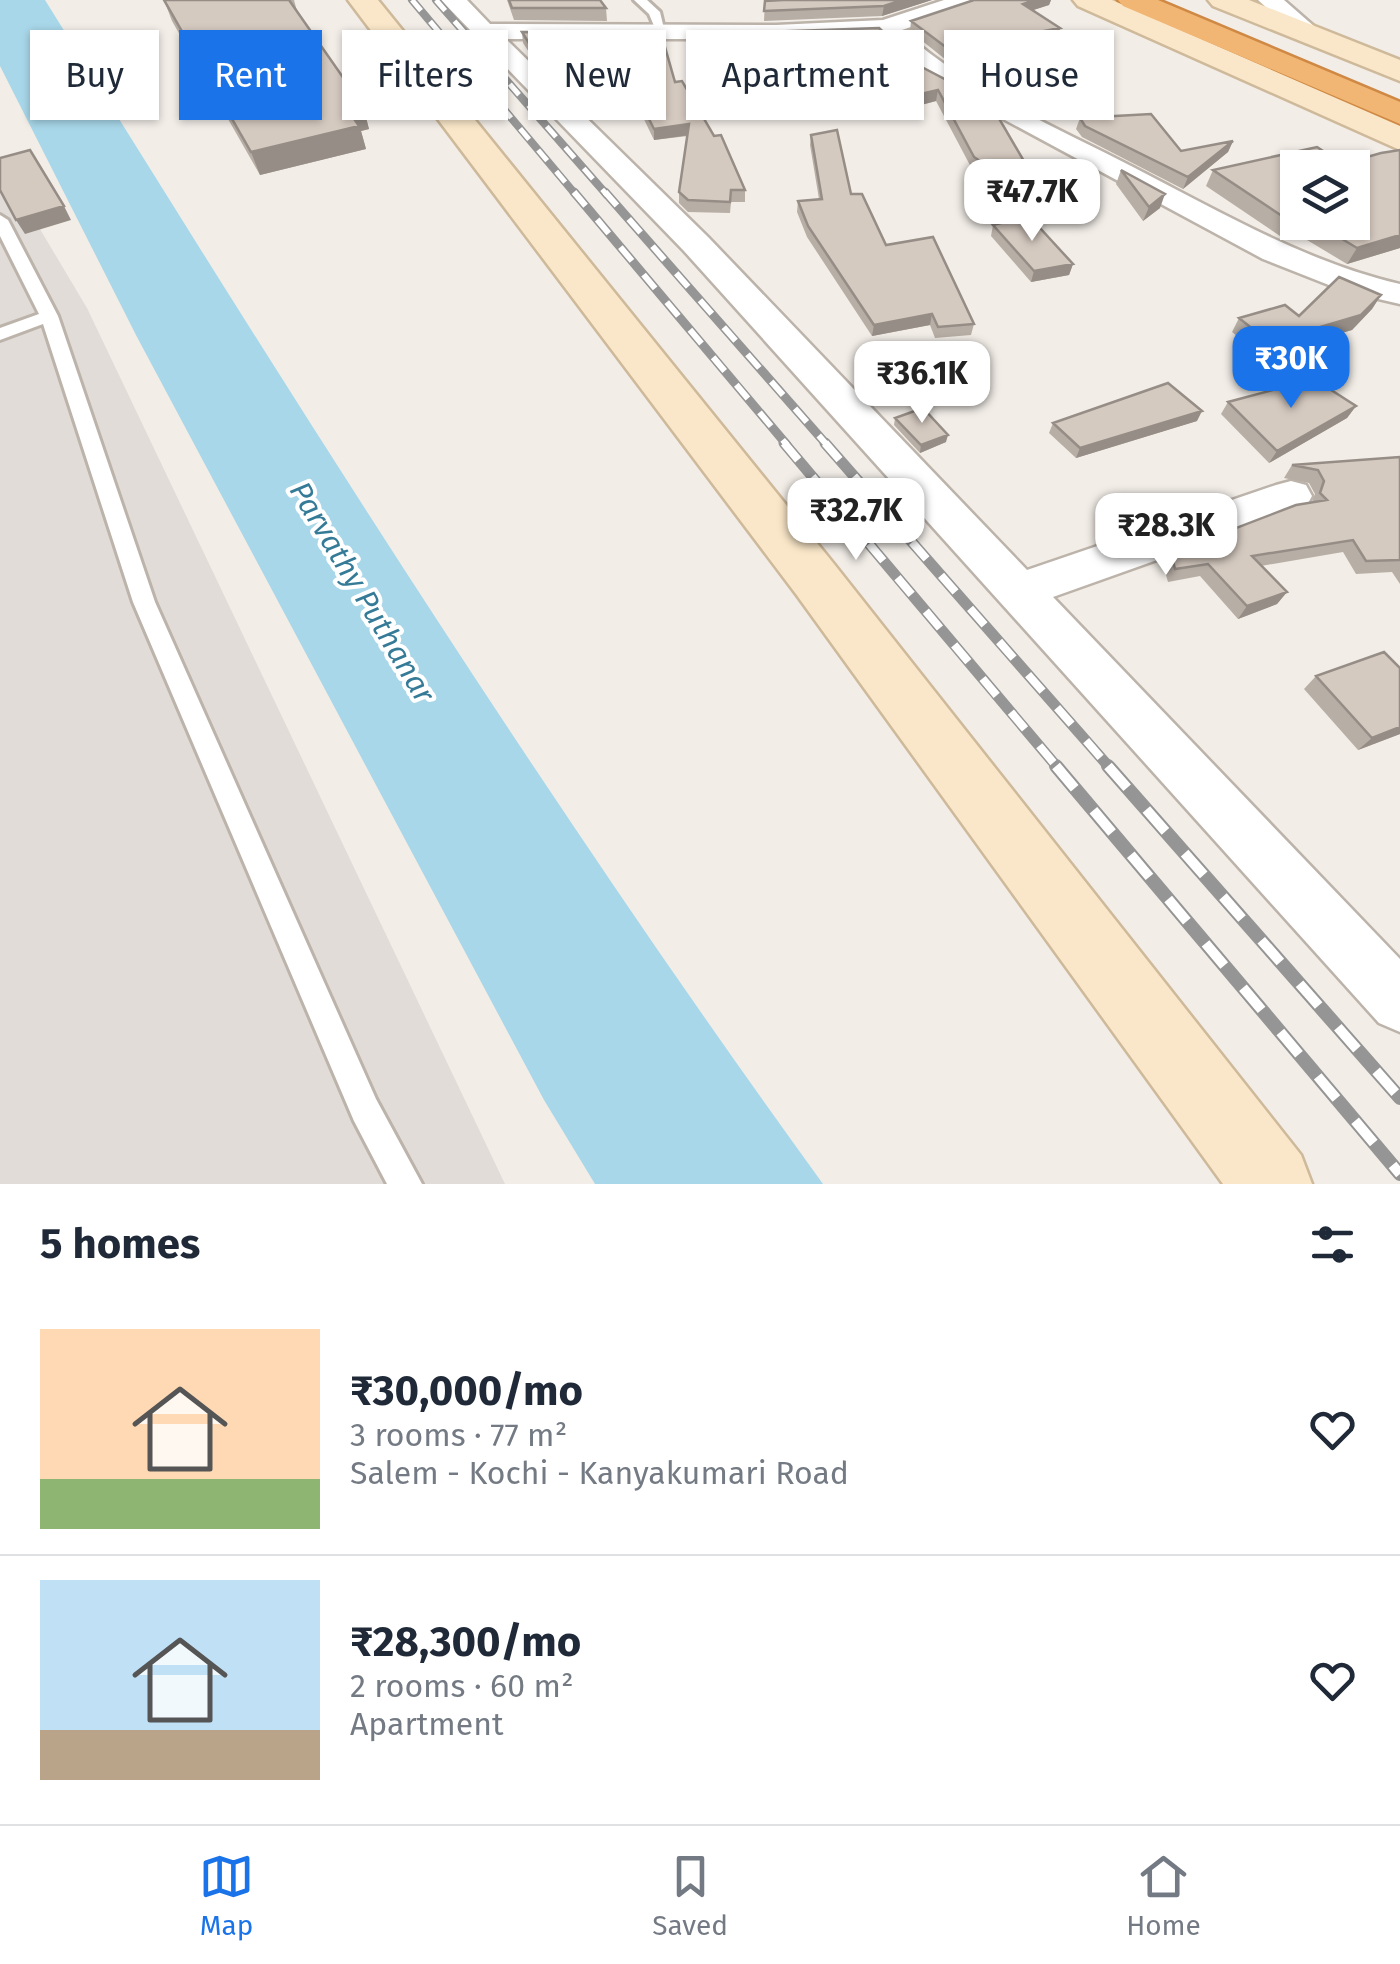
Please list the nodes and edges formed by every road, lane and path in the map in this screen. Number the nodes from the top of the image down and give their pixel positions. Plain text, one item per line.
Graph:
1 (363, 0) edge
2 (452, 0) edge
3 (640, 0) edge
4 (968, 0) edge
5 (1088, 0) edge
6 (1132, 0) edge
7 (1176, 0) edge
8 (1224, 0) edge
9 (1270, 0) edge
10 (885, 27) junction
11 (480, 30) edge
12 (662, 30) edge
13 (666, 30) edge
14 (1310, 35) junction
15 (508, 58) edge
16 (1394, 64) edge
17 (1400, 94) edge
18 (1400, 114) edge
19 (1400, 139) edge
20 (0, 220) edge
21 (1400, 294) edge
22 (49, 316) junction
23 (0, 334) edge
24 (1291, 496) dead end
25 (1018, 591) junction
26 (1400, 1002) edge
27 (405, 1184) edge
28 (1272, 1184) edge

1 - 28 main road
2 - 11 street
3 - 12 lane
4 - 10 street
5 - 19 main road
6 - 18 highway
7 - 17 highway
8 - 14 main road
9 - 14 street
10 - 13 street
10 - 21 street
14 - 16 main road
15 - 25 street
20 - 22 lane
22 - 23 lane
22 - 27 lane
24 - 25 street
25 - 26 street

